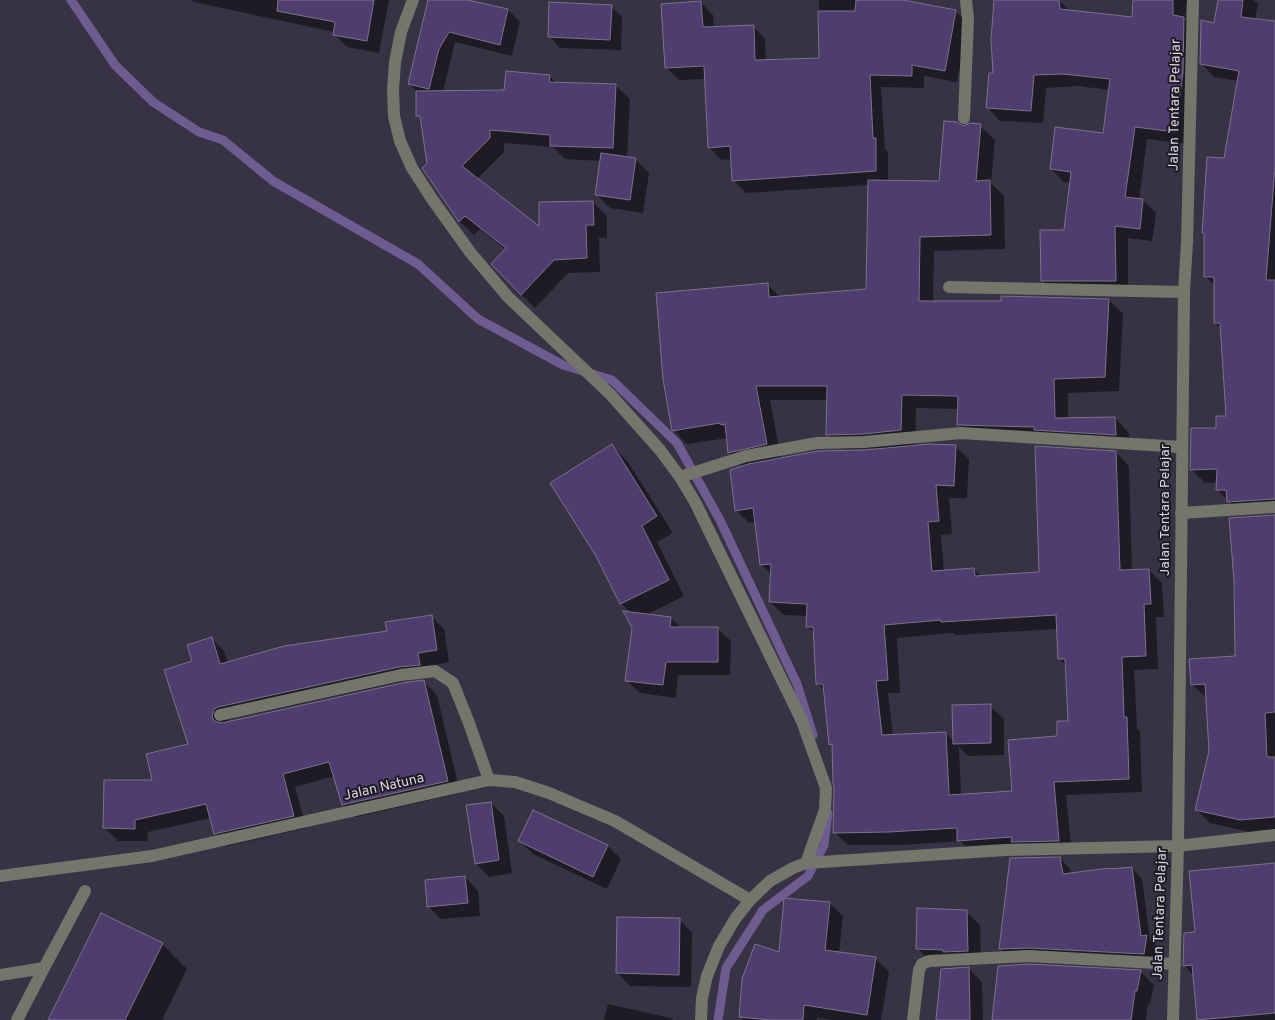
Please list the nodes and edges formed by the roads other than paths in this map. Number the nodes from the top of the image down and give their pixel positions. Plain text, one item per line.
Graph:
1 (413, 0) edge
2 (966, 0) edge
3 (1193, 0) edge
4 (964, 118) dead end
5 (949, 287) dead end
6 (1184, 292) junction
7 (1181, 447) junction
8 (680, 477) junction
9 (1275, 507) edge
10 (1181, 512) junction
11 (220, 715) dead end
12 (489, 780) junction
13 (1275, 835) edge
14 (1178, 846) junction
15 (806, 863) junction
16 (0, 876) edge
17 (85, 891) dead end
18 (750, 900) junction
19 (1175, 964) junction
20 (44, 968) junction
21 (0, 975) edge
22 (17, 1020) edge
23 (701, 1020) edge
24 (913, 1020) edge
25 (1173, 1020) edge

1 - 8 street
2 - 4 street
3 - 6 street, Jalan Tentara Pelajar
5 - 6 street
6 - 7 street, Jalan Tentara Pelajar
7 - 8 street
7 - 10 street, Jalan Tentara Pelajar
8 - 15 street
9 - 10 street
10 - 14 street, Jalan Tentara Pelajar
11 - 12 street
12 - 16 street, Jalan Natuna
12 - 18 street, Jalan Natuna
13 - 14 street
14 - 15 street
14 - 19 street, Jalan Tentara Pelajar
15 - 18 street
17 - 20 street
18 - 23 street
19 - 24 street
19 - 25 street, Jalan Tentara Pelajar
20 - 21 street
20 - 22 street

